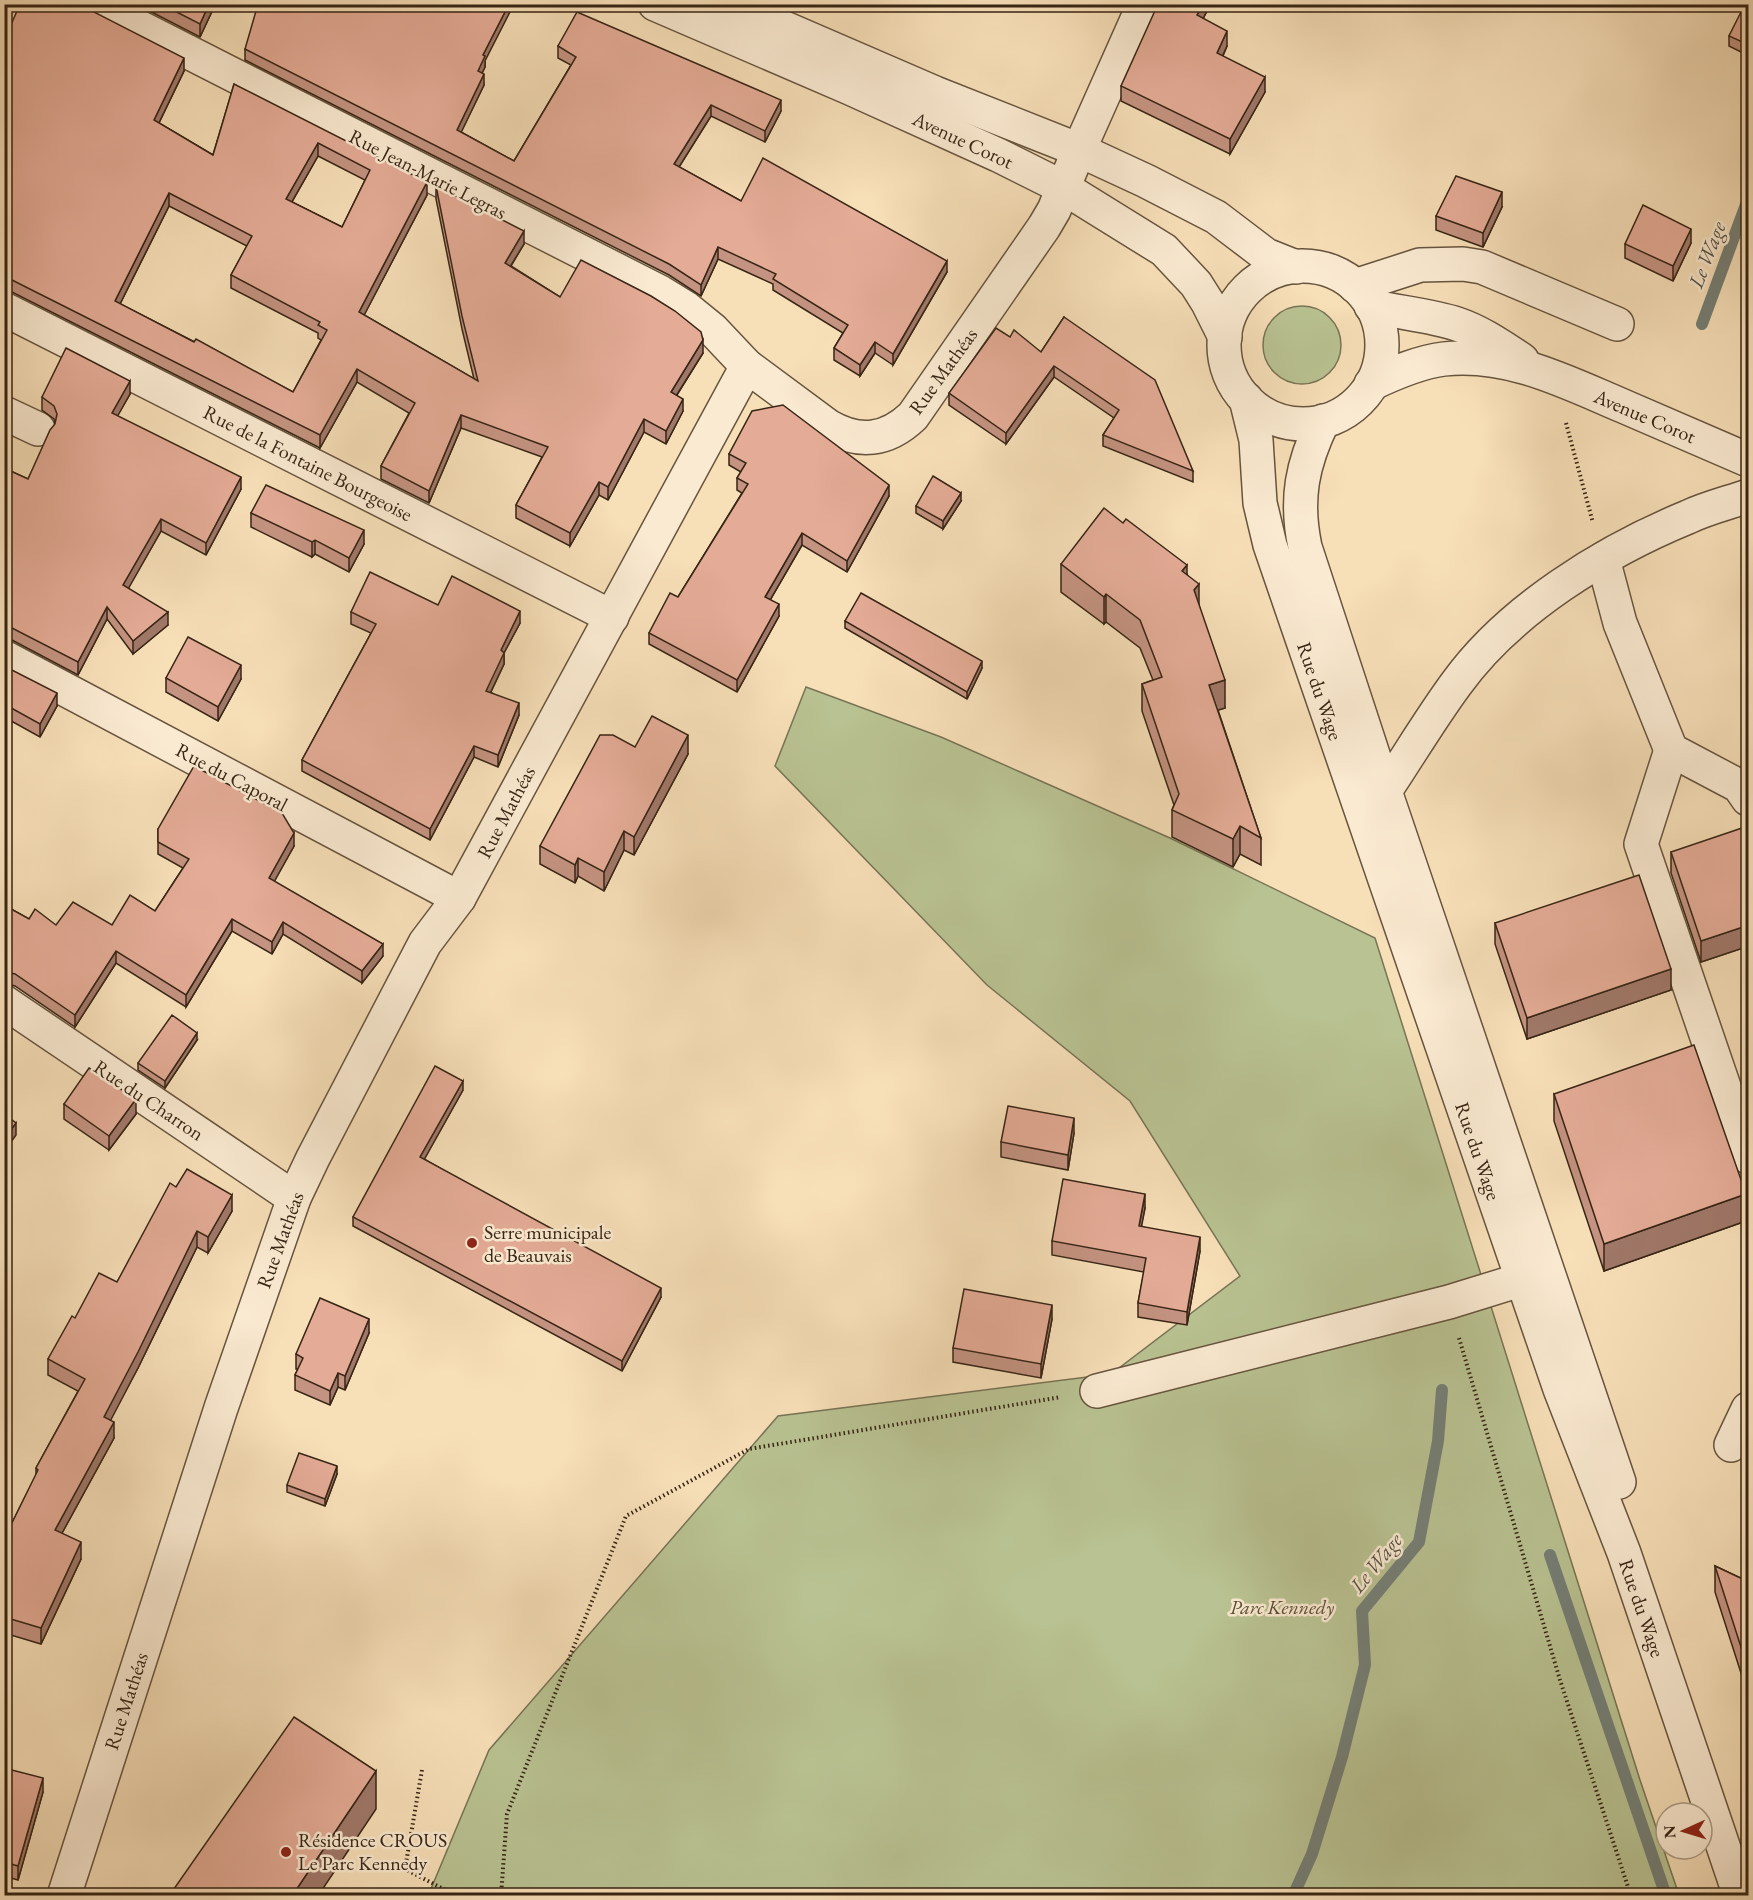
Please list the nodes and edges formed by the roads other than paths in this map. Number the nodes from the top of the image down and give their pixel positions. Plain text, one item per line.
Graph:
1 (94, 4) edge
2 (655, 4) edge
3 (729, 4) edge
4 (1144, 4) edge
5 (1079, 150) junction
6 (1064, 188) junction
7 (1296, 267) junction
8 (1363, 296) junction
9 (4, 309) edge
10 (1617, 324) dead end
11 (1225, 337) junction
12 (747, 366) junction
13 (1548, 374) junction
14 (1371, 384) junction
15 (1246, 399) junction
16 (4, 413) edge
17 (1323, 421) junction
18 (38, 429) dead end
19 (1749, 460) edge
20 (1749, 496) edge
21 (1603, 559) junction
22 (612, 617) junction
23 (4, 657) edge
24 (1671, 750) junction
25 (1385, 790) junction
26 (1749, 800) edge
27 (459, 898) junction
28 (4, 1002) edge
29 (1749, 1157) edge
30 (294, 1198) junction
31 (1535, 1275) junction
32 (1097, 1391) road end
33 (1749, 1408) edge
34 (1731, 1445) dead end
35 (1749, 1864) edge
36 (64, 1896) edge
37 (1740, 1896) edge

1 - 12 street, Rue Jean-Marie Legras
2 - 6 street, Avenue Corot
3 - 5 street, Avenue Corot
4 - 5 street, Rue Mathéas
5 - 6 street, Rue Mathéas
5 - 7 street, Avenue Corot
6 - 11 street, Avenue Corot
6 - 12 street, Rue Mathéas
7 - 8 street, Avenue Corot
7 - 11 street, Avenue Corot
8 - 10 street
8 - 13 street, Avenue Corot
8 - 14 street, Avenue Corot
9 - 22 street, Rue de la Fontaine Bourgeoise
11 - 15 street, Avenue Corot
12 - 22 street, Rue Mathéas
13 - 14 street, Avenue Corot
13 - 19 street, Avenue Corot
14 - 17 street, Avenue Corot
15 - 17 street, Avenue Corot
15 - 31 street, Rue du Wage
16 - 18 street
17 - 25 street, Rue du Wage
20 - 21 street
21 - 24 street
21 - 25 street
22 - 27 street, Rue Mathéas
23 - 27 street, Rue du Caporal
24 - 26 street
24 - 29 street
25 - 31 street, Rue du Wage
27 - 30 street, Rue Mathéas
28 - 30 street, Rue du Charron
30 - 36 street, Rue Mathéas
31 - 32 street
31 - 35 street, Rue du Wage
31 - 37 street, Rue du Wage
33 - 34 street

